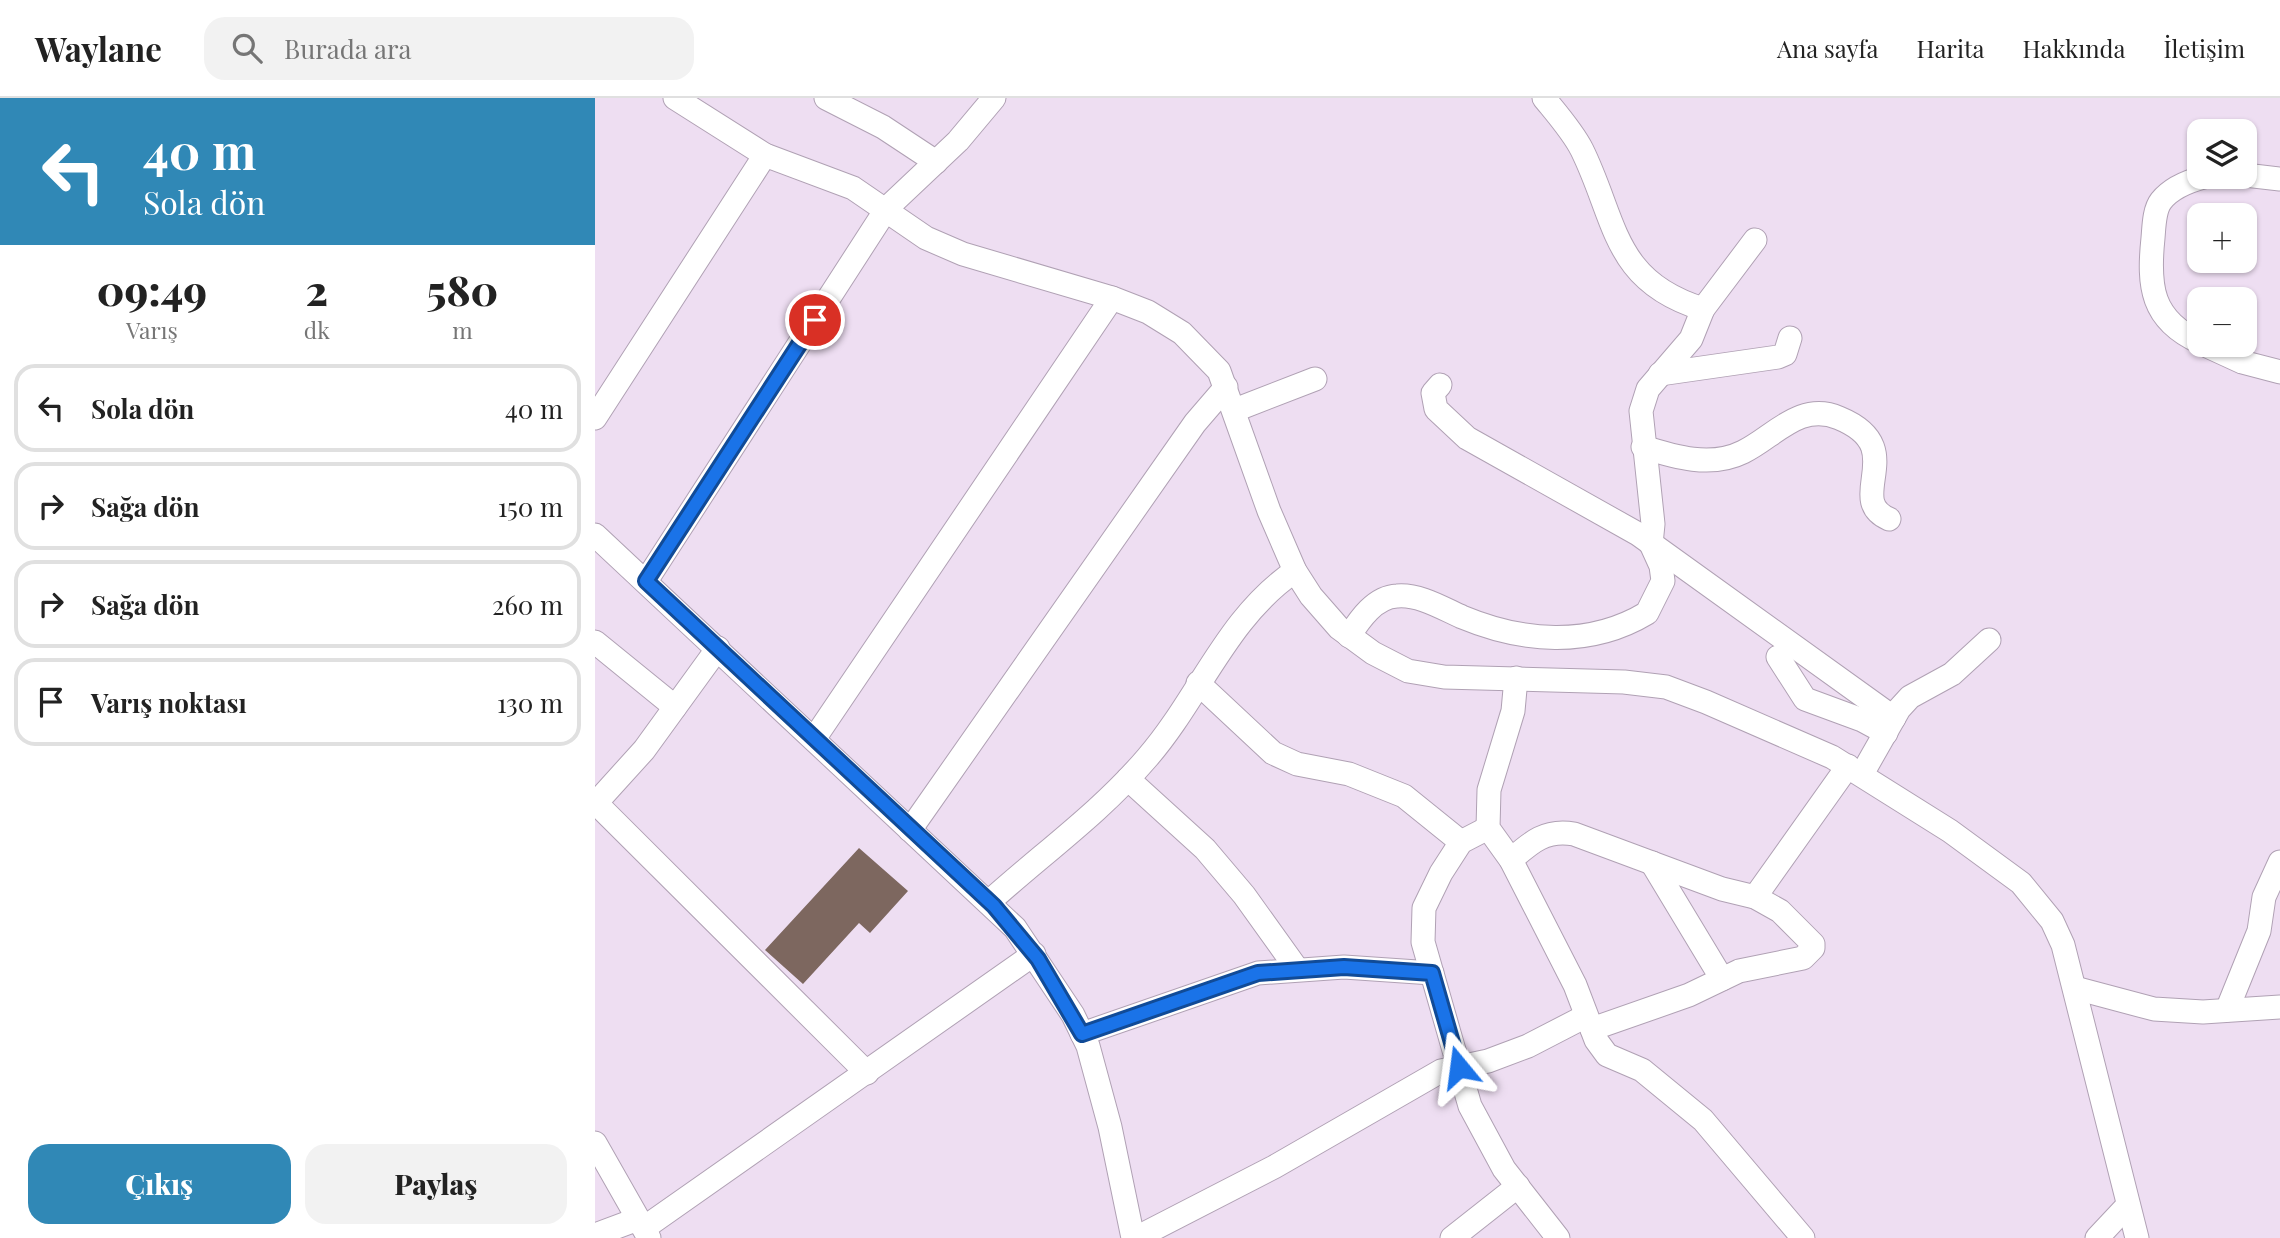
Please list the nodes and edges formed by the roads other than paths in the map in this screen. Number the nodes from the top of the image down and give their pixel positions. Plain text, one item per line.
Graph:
1 (675, 98) edge
2 (826, 98) edge
3 (995, 98) edge
4 (1544, 98) edge
5 (765, 155) junction
6 (936, 162) junction
7 (2257, 176) edge
8 (2280, 179) edge
9 (2187, 184) edge
10 (887, 208) junction
11 (1755, 240) dead end
12 (1112, 298) junction
13 (1703, 309) junction
14 (2187, 337) edge
15 (1790, 338) dead end
16 (2231, 357) edge
17 (2280, 372) edge
18 (1660, 374) junction
19 (1315, 379) dead end
20 (1440, 385) dead end
21 (1226, 387) junction
22 (1235, 410) junction
23 (595, 418) edge
24 (1643, 447) junction
25 (1889, 519) dead end
26 (595, 535) edge
27 (1651, 544) junction
28 (1294, 571) junction
29 (646, 581) junction
30 (1349, 636) junction
31 (1989, 640) dead end
32 (595, 642) edge
33 (717, 648) junction
34 (1778, 657) dead end
35 (1515, 678) junction
36 (1198, 683) junction
37 (675, 707) junction
38 (1890, 725) junction
39 (814, 739) junction
40 (1855, 770) junction
41 (1128, 779) junction
42 (596, 804) edge
43 (1488, 828) junction
44 (910, 830) junction
45 (1461, 842) junction
46 (1511, 860) junction
47 (2280, 862) edge
48 (1652, 863) junction
49 (1755, 897) junction
50 (989, 902) junction
51 (1034, 954) junction
52 (1297, 969) junction
53 (1432, 973) junction
54 (1722, 979) junction
55 (2075, 988) junction
56 (2280, 1007) edge
57 (2227, 1010) junction
58 (1589, 1022) junction
59 (1082, 1034) junction
60 (1459, 1067) junction
61 (867, 1073) junction
62 (595, 1143) edge
63 (1518, 1186) junction
64 (2128, 1205) junction
65 (644, 1228) edge
66 (595, 1235) edge
67 (1135, 1238) edge
68 (1452, 1238) edge
69 (1558, 1238) edge
70 (1803, 1238) edge
71 (2097, 1238) edge
72 (2137, 1238) edge

1 - 5 street
2 - 6 street
3 - 6 street
4 - 13 street
5 - 10 street
5 - 23 street
6 - 10 street
7 - 8 street
9 - 14 street
10 - 12 street
10 - 29 street
11 - 13 street
12 - 21 street
12 - 39 street
13 - 18 street
15 - 18 street
16 - 17 street
18 - 24 street
19 - 22 street
20 - 27 street
21 - 22 street
21 - 44 street
22 - 28 street
24 - 25 street
24 - 27 street
26 - 29 street
27 - 30 street
27 - 38 street
28 - 30 street
28 - 36 street
29 - 33 street
30 - 35 street
31 - 38 street
32 - 37 street
33 - 37 street
33 - 39 street
34 - 38 street
35 - 40 street
35 - 43 street
36 - 41 street
36 - 45 street
37 - 42 street
38 - 40 street
39 - 44 street
40 - 49 street
40 - 55 street
41 - 50 street
41 - 52 street
42 - 61 street
43 - 45 street
43 - 46 street
44 - 50 street
45 - 53 street
46 - 48 street
46 - 58 street
47 - 57 street
48 - 49 street
48 - 54 street
49 - 54 street
50 - 51 street
51 - 59 street
51 - 61 street
52 - 53 street
52 - 59 street
53 - 60 street
54 - 58 street
55 - 57 street
55 - 64 street
56 - 57 street
58 - 60 street
58 - 70 street
59 - 67 street
60 - 63 street
60 - 67 street
61 - 65 street
62 - 65 street
63 - 68 street
63 - 69 street
64 - 71 street
64 - 72 street
65 - 66 street

